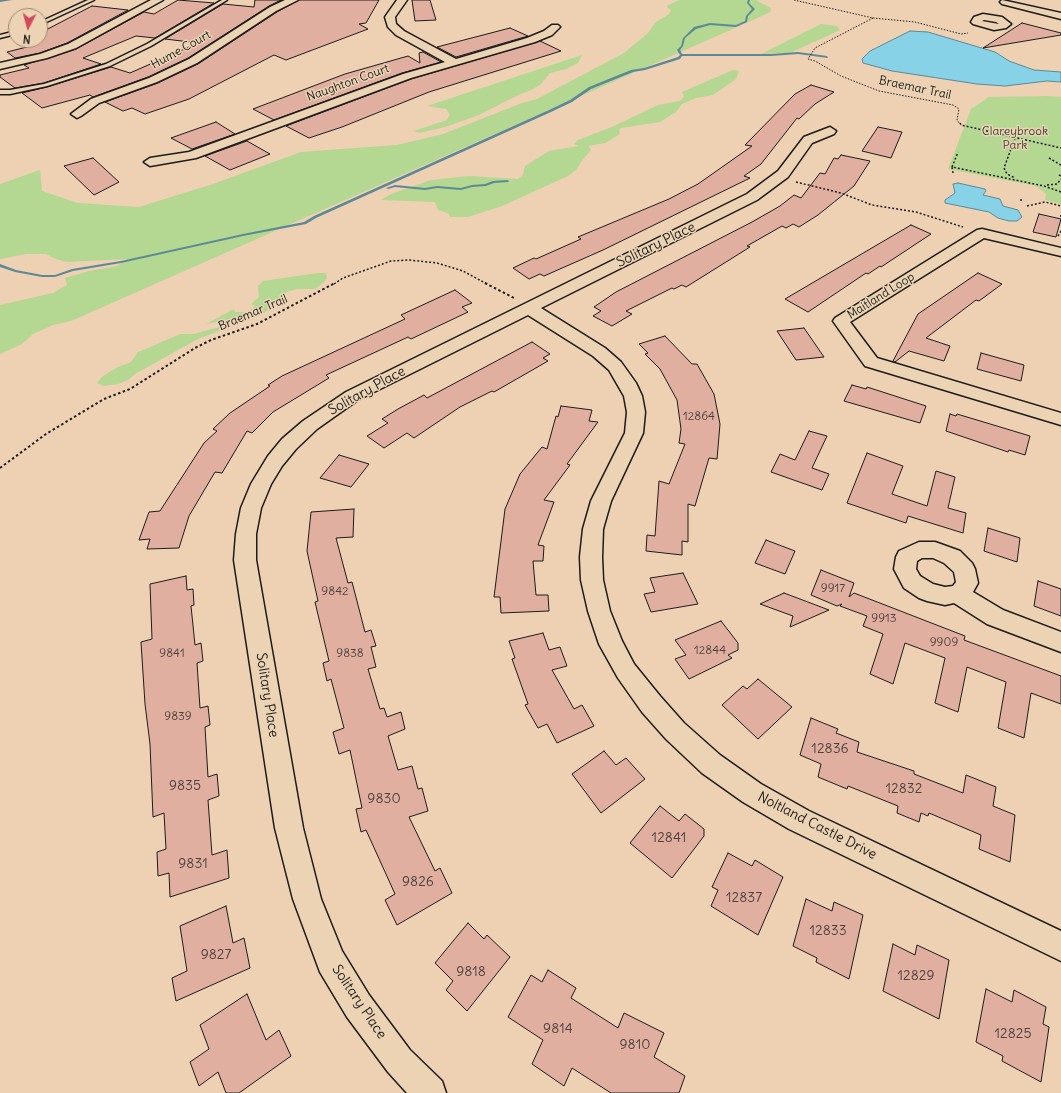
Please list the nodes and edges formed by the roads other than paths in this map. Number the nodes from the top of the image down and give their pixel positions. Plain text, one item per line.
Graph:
1 (92, 0) edge
2 (158, 0) edge
3 (225, 0) edge
4 (294, 0) edge
5 (402, 0) edge
6 (1007, 1) edge
7 (1061, 16) edge
8 (48, 20) edge
9 (986, 21) road end
10 (555, 28) dead end
11 (454, 62) junction
12 (0, 66) edge
13 (0, 92) edge
14 (77, 114) dead end
15 (830, 131) dead end
16 (150, 162) dead end
17 (1061, 252) edge
18 (529, 308) junction
19 (1061, 419) edge
20 (957, 594) dead end
21 (1061, 642) edge
22 (1061, 946) edge
23 (430, 1093) edge

1 - 8 lane
2 - 12 street
3 - 13 lane
4 - 14 street, Hume Court
5 - 11 street
6 - 7 street
6 - 9 street
10 - 11 street, Naughton Court
11 - 16 street, Naughton Court
15 - 18 street, Solitary Place
17 - 19 street, Maitland Loop
18 - 22 street, Noltland Castle Drive
18 - 23 street, Solitary Place
20 - 21 street

